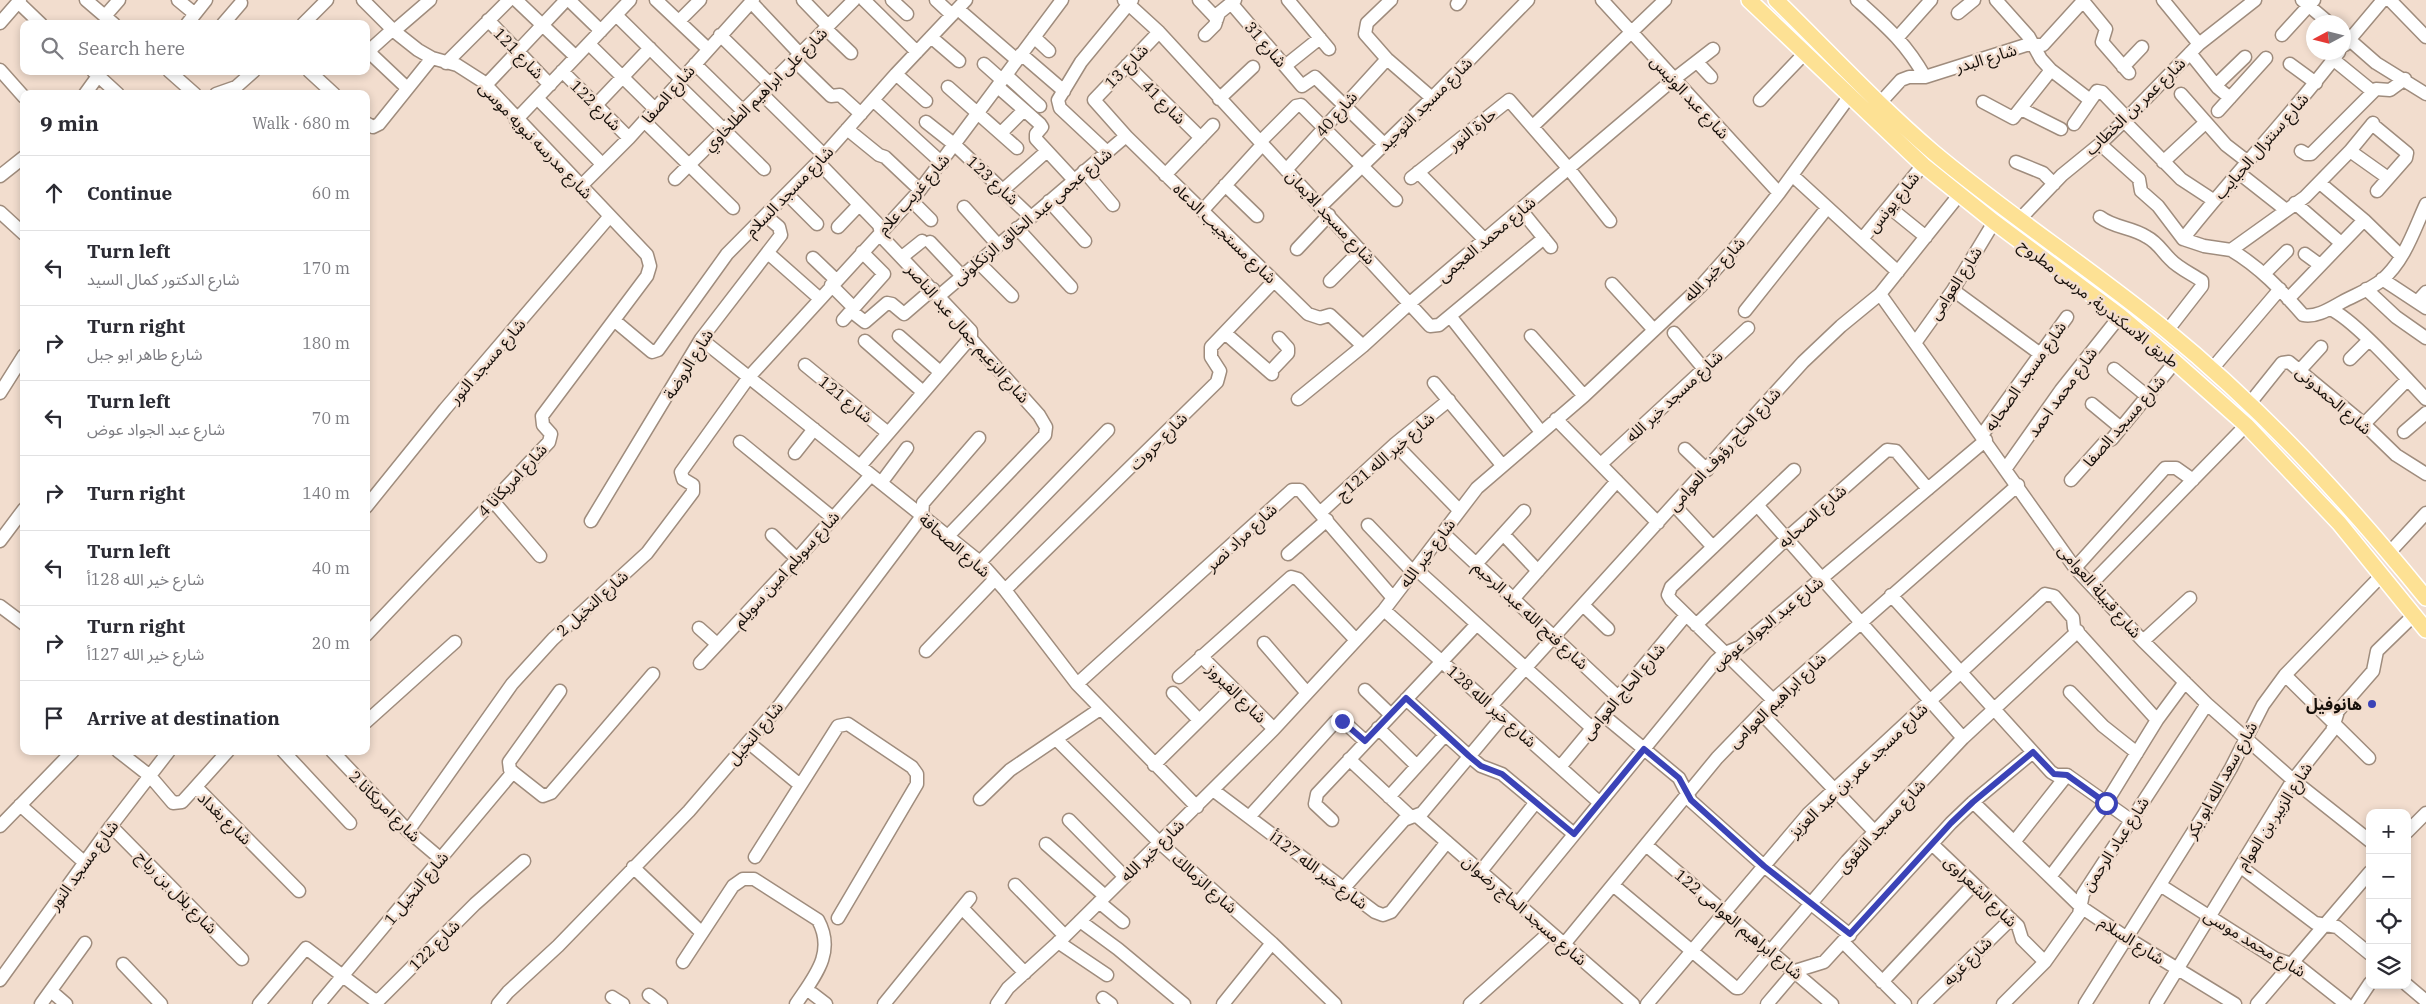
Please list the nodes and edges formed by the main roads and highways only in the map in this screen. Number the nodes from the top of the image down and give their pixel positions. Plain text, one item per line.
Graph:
1 (1749, 0) edge
2 (1776, 0) edge
3 (2426, 598) edge
4 (2426, 630) edge

1 - 4 main road, طريق الاسكندرية, مرسى مطروح
2 - 3 main road, طريق الاسكندرية, مرسى مطروح

